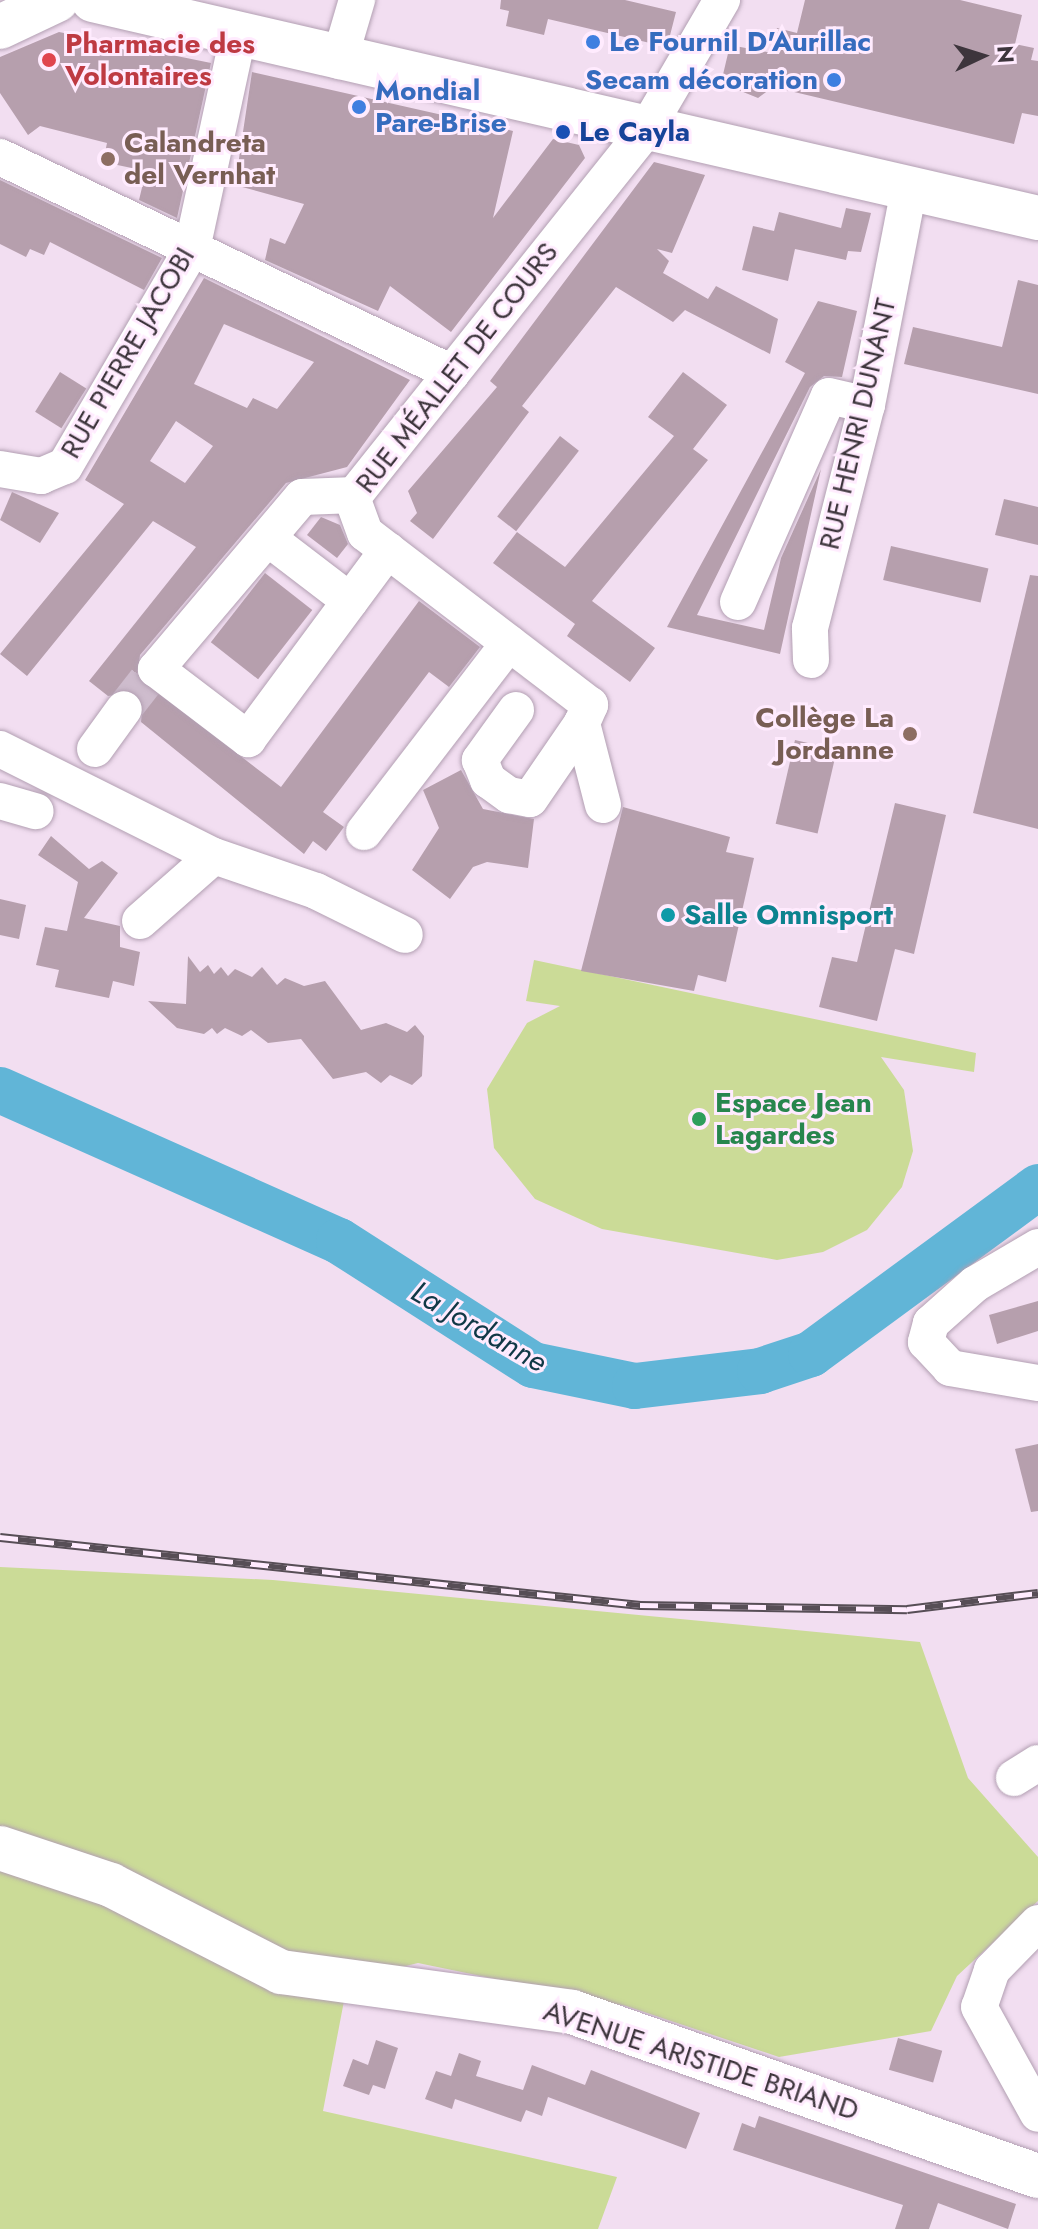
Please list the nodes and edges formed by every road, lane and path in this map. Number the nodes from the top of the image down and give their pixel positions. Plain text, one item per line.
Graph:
1 (57, 0) edge
2 (93, 0) edge
3 (357, 0) edge
4 (722, 0) edge
5 (0, 27) edge
6 (238, 36) junction
7 (339, 61) junction
8 (646, 130) junction
9 (0, 157) edge
10 (909, 189) junction
11 (1038, 218) edge
12 (192, 249) junction
13 (452, 373) junction
14 (867, 405) junction
15 (0, 469) edge
16 (355, 495) junction
17 (269, 539) junction
18 (388, 550) junction
19 (350, 601) junction
20 (738, 602) dead end
21 (509, 643) junction
22 (811, 660) dead end
23 (124, 709) tunnel mouth
24 (516, 710) dead end
25 (582, 723) junction
26 (0, 749) edge
27 (95, 749) dead end
28 (0, 801) edge
29 (603, 805) dead end
30 (36, 811) dead end
31 (364, 832) dead end
32 (214, 856) junction
33 (140, 921) dead end
34 (405, 935) dead end
35 (1038, 1247) edge
36 (1038, 1383) edge
37 (0, 1848) edge
38 (1038, 1923) edge
39 (1038, 2114) edge
40 (1035, 2178) edge

1 - 5 main road
2 - 6 main road
3 - 7 street
4 - 8 street, RUE MÉALLET DE COURS
6 - 7 main road
6 - 12 street, RUE PIERRE JACOBI
7 - 8 main road
8 - 10 main road
8 - 13 street, RUE MÉALLET DE COURS
9 - 12 street
10 - 11 main road
10 - 14 street, RUE HENRI DUNANT
12 - 13 street
12 - 15 street, RUE PIERRE JACOBI
13 - 16 street, RUE MÉALLET DE COURS
14 - 20 street
14 - 22 street, RUE HENRI DUNANT
16 - 17 street
16 - 18 street, RUE MÉALLET DE COURS
17 - 19 street
17 - 19 street
18 - 19 street
18 - 21 street, RUE MÉALLET DE COURS
21 - 25 street, RUE MÉALLET DE COURS
21 - 31 street
23 - 27 street
24 - 25 street
25 - 29 street, RUE MÉALLET DE COURS
26 - 32 street
28 - 30 street
32 - 33 street
32 - 34 street
35 - 36 street
37 - 40 main road, AVENUE ARISTIDE BRIAND
38 - 39 street

